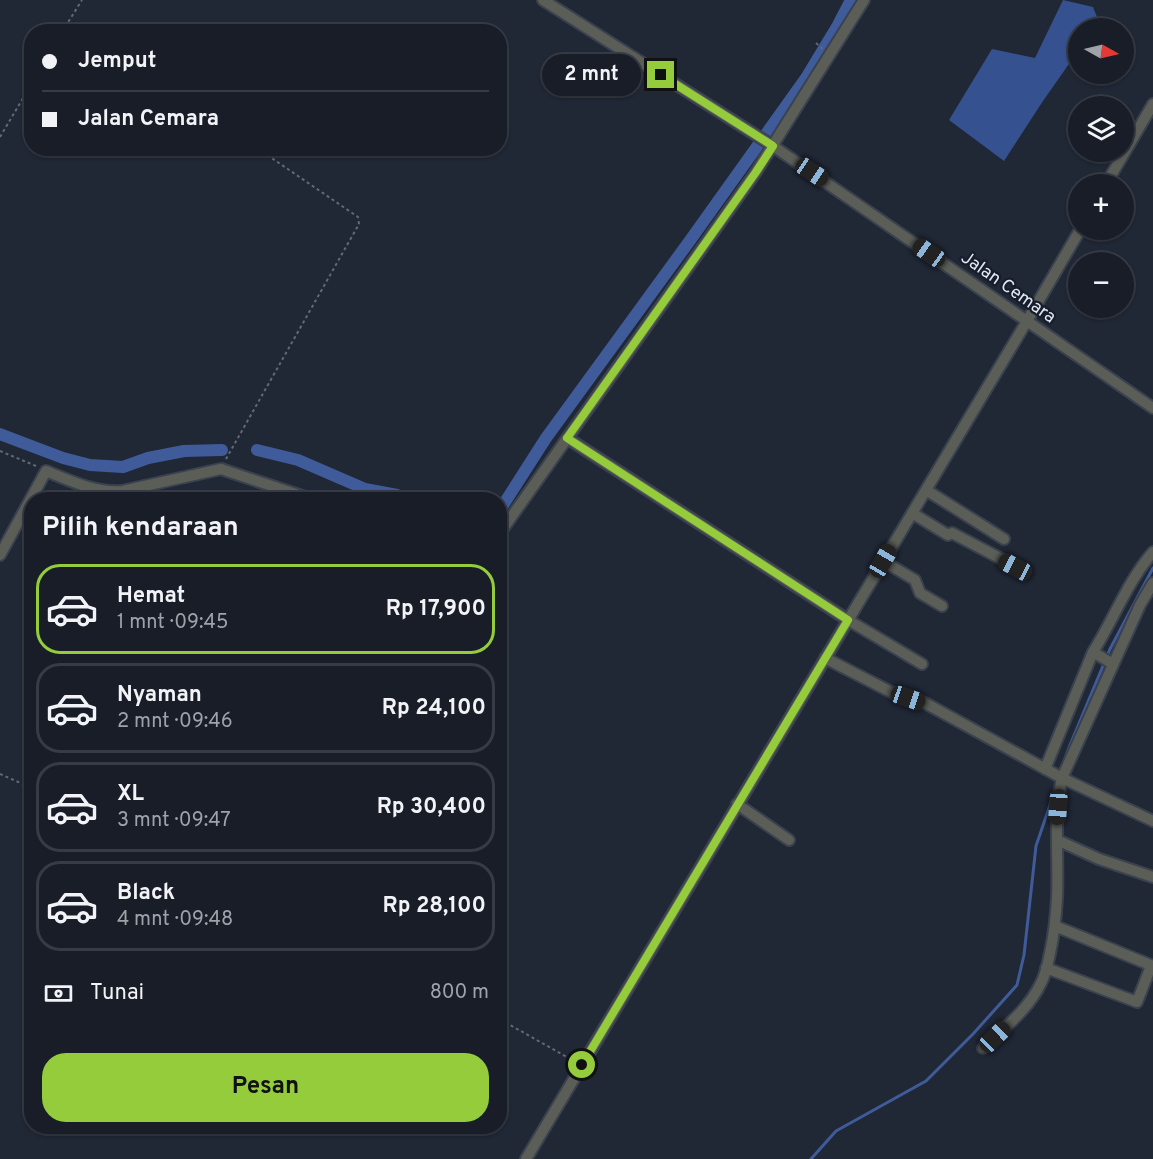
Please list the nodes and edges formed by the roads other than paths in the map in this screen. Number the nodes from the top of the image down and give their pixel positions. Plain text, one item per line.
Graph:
1 (543, 0) edge
2 (864, 0) edge
3 (1153, 104) edge
4 (767, 142) junction
5 (1112, 174) edge
6 (1074, 240) edge
7 (1027, 321) junction
8 (1153, 408) edge
9 (567, 438) junction
10 (926, 490) junction
11 (34, 492) edge
12 (111, 492) edge
13 (111, 492) edge
14 (290, 492) edge
15 (24, 511) edge
16 (912, 513) junction
17 (507, 523) edge
18 (1004, 539) dead end
19 (1153, 552) edge
20 (0, 555) edge
21 (883, 561) junction
22 (1015, 567) dead end
23 (1153, 583) edge
24 (942, 606) dead end
25 (848, 620) junction
26 (825, 658) junction
27 (1104, 659) junction
28 (922, 664) dead end
29 (1055, 775) junction
30 (737, 804) junction
31 (1153, 820) edge
32 (789, 840) dead end
33 (1057, 840) junction
34 (1153, 877) edge
35 (1054, 926) junction
36 (1152, 966) edge
37 (1046, 968) junction
38 (983, 1048) dead end
39 (526, 1159) edge

1 - 4 street, Jalan Cemara
2 - 4 street
3 - 5 street
4 - 7 street, Jalan Cemara
4 - 9 street
6 - 7 street
7 - 8 street, Jalan Cemara
7 - 10 street
9 - 17 street
9 - 25 street
10 - 16 street
10 - 18 street
11 - 13 street
12 - 14 street
15 - 20 street
16 - 21 street
16 - 22 street
19 - 27 street
21 - 24 street
21 - 25 street
23 - 27 street
25 - 26 street
25 - 28 street
26 - 29 street
26 - 30 street
27 - 29 street
27 - 29 street
29 - 31 street
29 - 33 street
30 - 32 street
30 - 39 street
33 - 34 street
33 - 35 street
35 - 36 street
35 - 37 street
36 - 37 street
37 - 38 street

